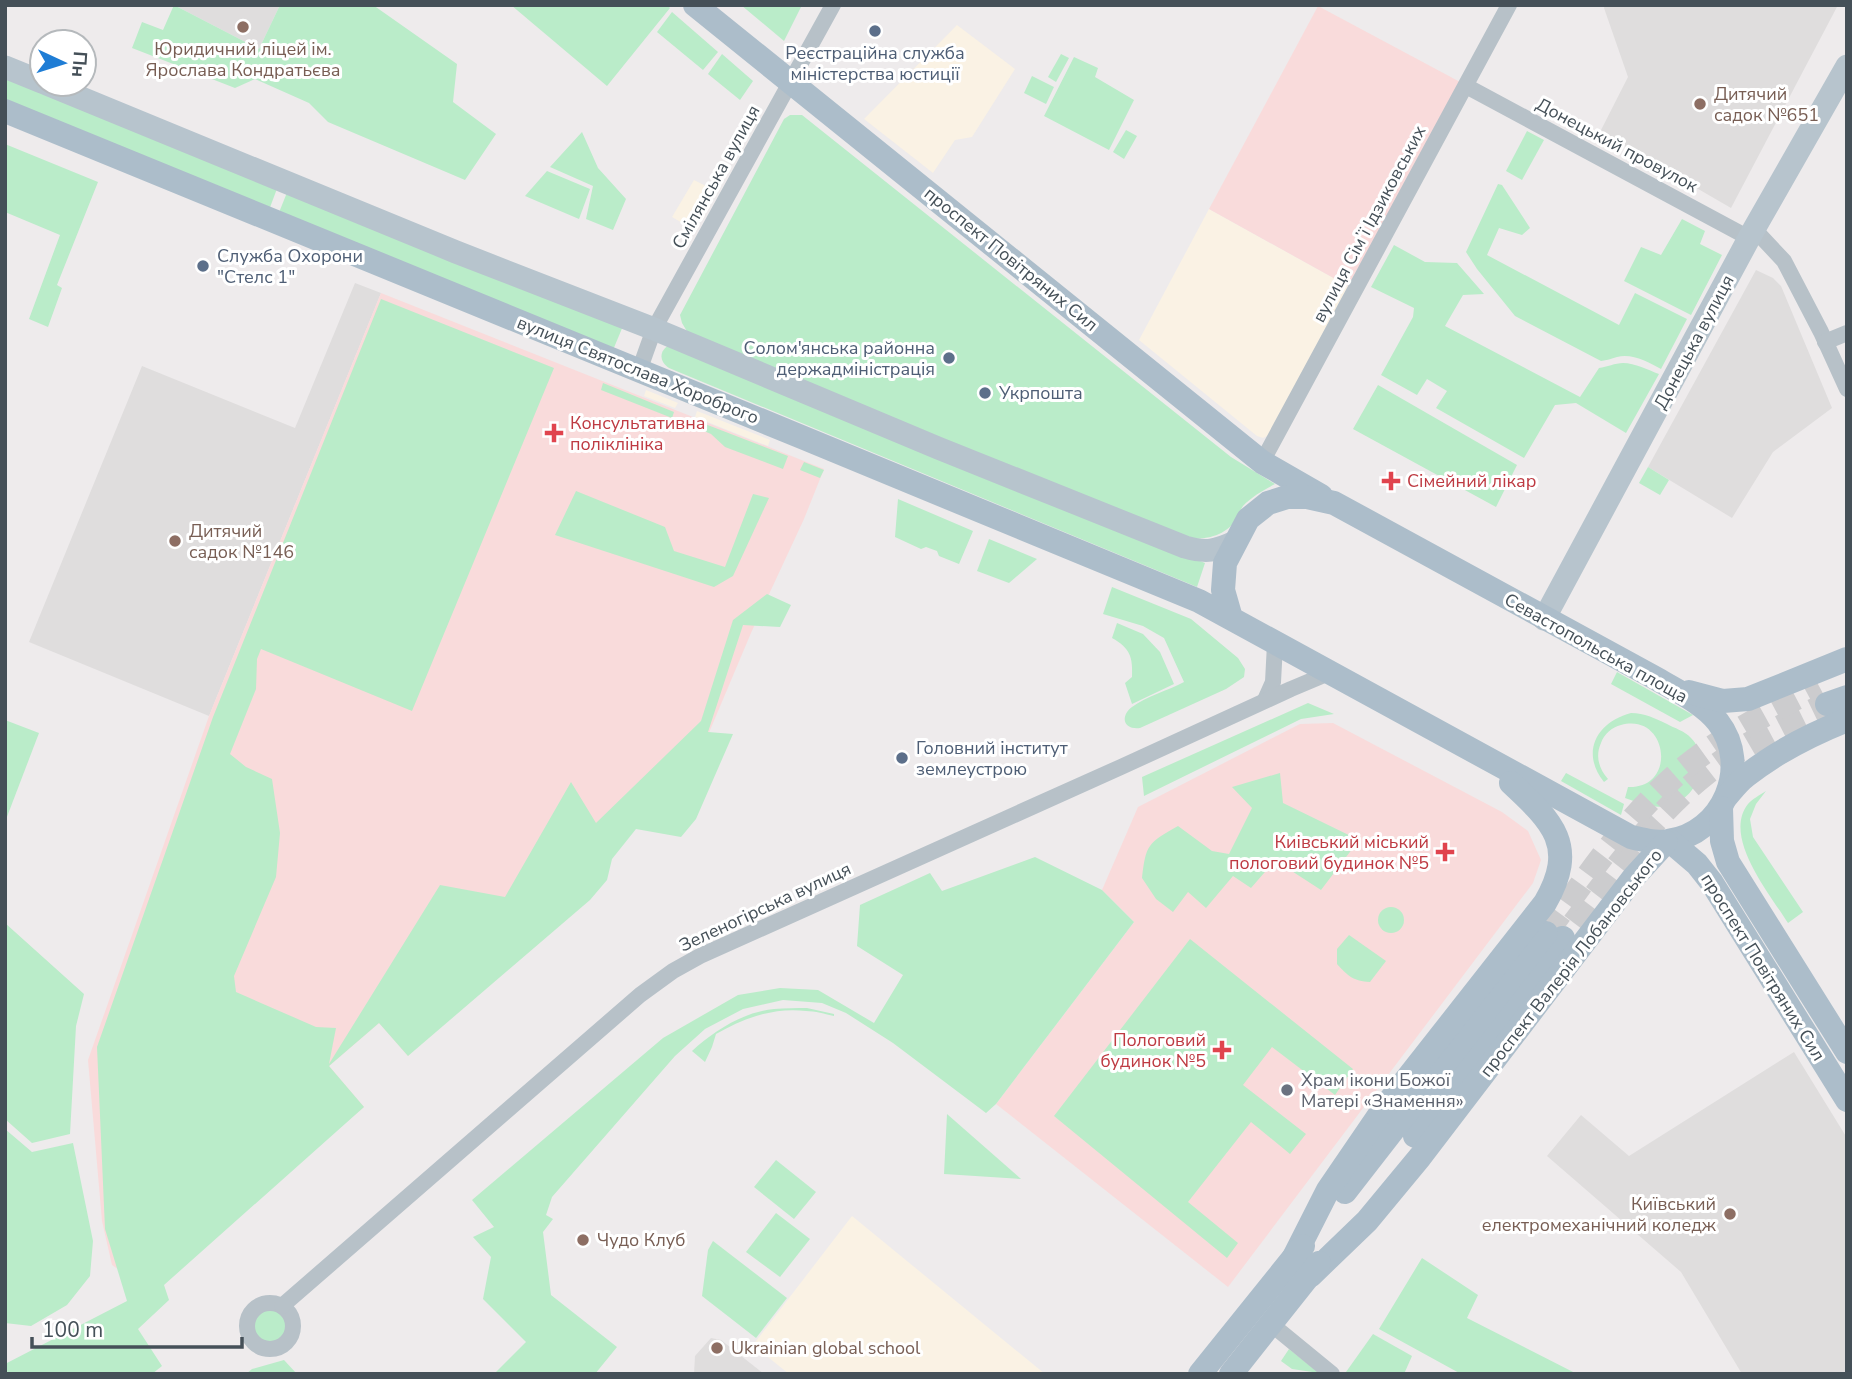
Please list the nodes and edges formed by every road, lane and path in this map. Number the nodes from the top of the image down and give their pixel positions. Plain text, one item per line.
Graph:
1 (695, 5) edge
2 (833, 5) edge
3 (1509, 5) edge
4 (1847, 66) edge
5 (5, 67) edge
6 (28, 76) edge
7 (791, 81) junction
8 (1466, 86) junction
9 (81, 98) edge
10 (5, 111) edge
11 (1752, 234) junction
12 (654, 328) junction
13 (1847, 333) edge
14 (1825, 342) junction
15 (639, 371) junction
16 (1847, 389) edge
17 (1262, 462) junction
18 (1334, 503) junction
19 (1235, 542) junction
20 (1231, 618) junction
21 (1544, 619) junction
22 (1275, 644) junction
23 (1847, 659) edge
24 (1329, 673) junction
25 (1847, 676) edge
26 (1657, 679) junction
27 (1831, 696) tunnel mouth
28 (1265, 700) junction
29 (1847, 720) edge
30 (1479, 754) junction
31 (1724, 802) junction
32 (1668, 841) junction
33 (1555, 935) tunnel mouth
34 (1847, 1052) edge
35 (1847, 1100) edge
36 (1302, 1267) junction
37 (282, 1306) dead end
38 (1271, 1324) junction
39 (1200, 1374) edge
40 (1231, 1374) edge
41 (1332, 1374) edge

1 - 7 main road, проспект Повітряних Сил
2 - 7 street, Смілянська вулиця
3 - 8 street, вулиця Сімʼї Ідзиковських
4 - 11 street, Донецька вулиця
5 - 6 street
7 - 12 street, Смілянська вулиця
7 - 17 main road, проспект Повітряних Сил
8 - 11 street, Донецький провулок
8 - 17 street, вулиця Сімʼї Ідзиковських
9 - 12 street
10 - 15 main road, вулиця Святослава Хороброго
11 - 14 street, Донецький провулок
11 - 21 street, Донецька вулиця
12 - 15 street, Смілянська вулиця
12 - 19 street
13 - 14 street
14 - 16 street, Донецький провулок
15 - 20 main road, вулиця Святослава Хороброго
17 - 18 main road, проспект Повітряних Сил
18 - 19 main road, Севастопольська площа
18 - 21 main road, Севастопольська площа
19 - 20 main road, Севастопольська площа
20 - 22 main road
21 - 26 main road, Севастопольська площа
22 - 24 main road
22 - 28 street
23 - 26 main road
24 - 28 street, Зеленогірська вулиця
24 - 30 main road
25 - 27 main road
26 - 31 main road, Севастопольська площа
28 - 37 street, Зеленогірська вулиця
29 - 31 main road
30 - 32 main road
30 - 36 main road, проспект Валерія Лобановського
31 - 32 main road
31 - 34 main road, проспект Повітряних Сил
32 - 35 main road, проспект Повітряних Сил
32 - 36 main road, проспект Валерія Лобановського
33 - 36 main road, проспект Валерія Лобановського
36 - 38 main road, проспект Валерія Лобановського
36 - 39 main road, проспект Валерія Лобановського
38 - 40 main road, проспект Валерія Лобановського
38 - 41 street

